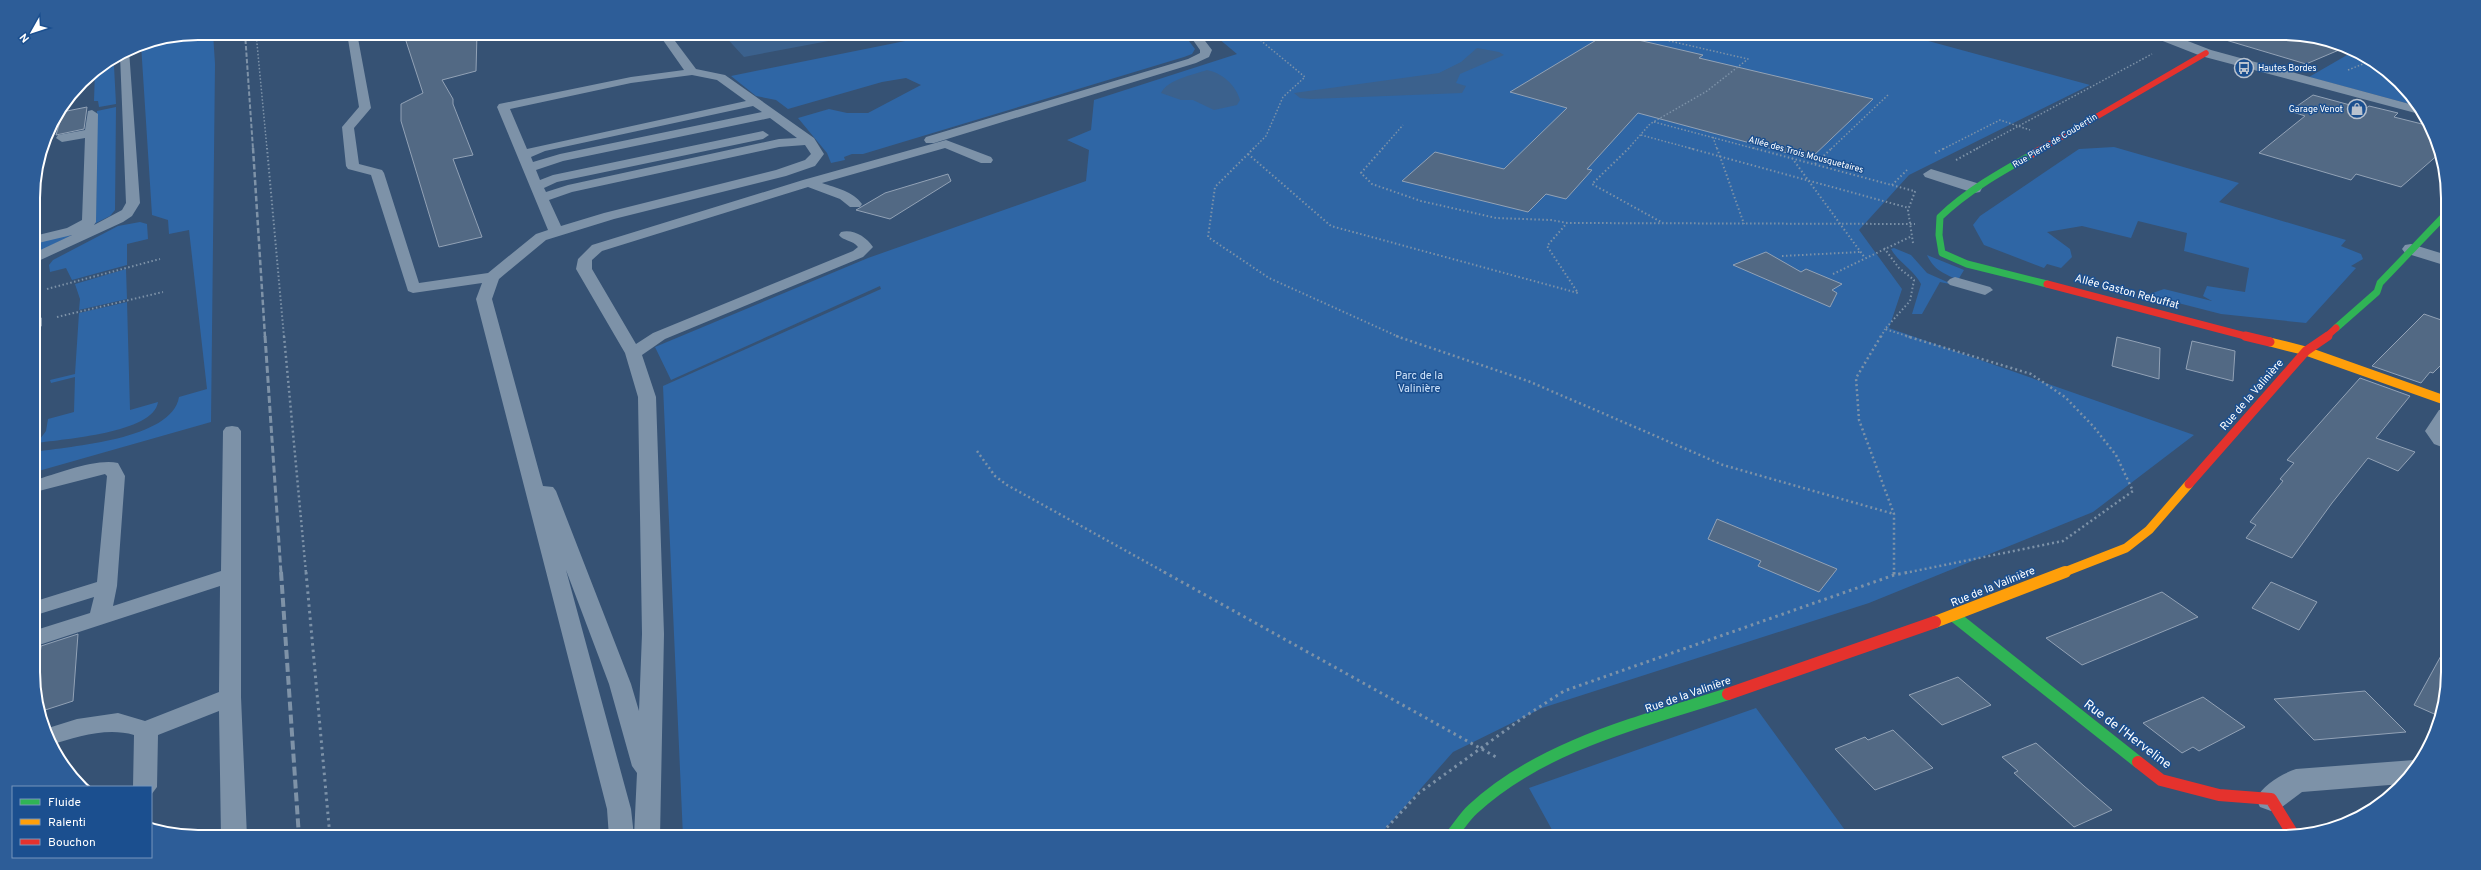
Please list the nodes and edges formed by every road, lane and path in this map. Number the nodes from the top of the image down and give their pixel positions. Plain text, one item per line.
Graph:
1 (257, 40) edge
2 (353, 40) edge
3 (668, 40) edge
4 (1198, 40) edge
5 (1261, 40) edge
6 (1665, 40) edge
7 (2171, 40) edge
8 (2178, 43) junction
9 (2206, 53) junction
10 (125, 58) edge
11 (692, 72) junction
12 (1889, 94) dead end
13 (760, 105) junction
14 (2413, 109) edge
15 (92, 114) dead end
16 (1654, 122) junction
17 (1403, 125) dead end
18 (788, 126) junction
19 (2019, 126) junction
20 (92, 133) junction
21 (1641, 135) junction
22 (1713, 137) junction
23 (62, 138) dead end
24 (2058, 139) junction
25 (808, 141) junction
26 (1248, 154) junction
27 (1934, 154) dead end
28 (1720, 156) junction
29 (1792, 158) junction
30 (986, 160) dead end
31 (1815, 164) junction
32 (1908, 169) dead end
33 (530, 170) junction
34 (775, 174) junction
35 (1931, 174) joint
36 (1807, 180) junction
37 (808, 183) junction
38 (1892, 185) junction
39 (1974, 188) junction
40 (1955, 202) junction
41 (855, 204) dead end
42 (1909, 208) dead end
43 (2441, 219) edge
44 (592, 221) junction
45 (1567, 223) junction
46 (1663, 223) junction
47 (1744, 224) junction
48 (1840, 224) junction
49 (1940, 224) junction
50 (556, 232) junction
51 (846, 235) dead end
52 (1912, 236) dead end
53 (40, 239) edge
54 (609, 244) junction
55 (1884, 248) junction
56 (2411, 249) junction
57 (1860, 252) junction
58 (40, 256) edge
59 (1782, 256) dead end
60 (1865, 258) junction
61 (160, 259) dead end
62 (2441, 259) edge
63 (1833, 274) dead end
64 (492, 277) junction
65 (1956, 282) dead end
66 (47, 289) dead end
67 (1985, 290) dead end
68 (163, 292) dead end
69 (50, 318) dead end
70 (1885, 329) junction
71 (2306, 351) junction
72 (633, 353) junction
73 (2441, 399) edge
74 (513, 406) junction
75 (2441, 424) edge
76 (232, 431) dead end
77 (2441, 438) edge
78 (977, 451) dead end
79 (40, 485) edge
80 (1894, 514) junction
81 (231, 575) junction
82 (1894, 575) junction
83 (107, 586) junction
84 (40, 607) edge
85 (1954, 616) junction
86 (99, 618) junction
87 (40, 637) edge
88 (230, 697) junction
89 (146, 730) junction
90 (53, 735) edge
91 (1481, 748) junction
92 (1524, 773) junction
93 (2404, 773) edge
94 (648, 784) junction
95 (145, 786) edge
96 (2271, 799) junction
97 (234, 830) edge
98 (329, 830) edge
99 (621, 830) edge
100 (647, 830) edge
101 (1385, 830) edge
102 (1456, 830) edge
103 (2290, 830) edge

1 - 98 path
2 - 64 lane
3 - 11 lane
4 - 34 lane
5 - 26 path
6 - 16 path
7 - 8 street
8 - 9 street
8 - 19 path
9 - 14 street
9 - 24 street, Rue Pierre de Coubertin
10 - 58 lane
11 - 13 lane
11 - 33 lane
12 - 31 path
13 - 18 lane
13 - 33 lane
13 - 33 lane
15 - 20 lane
16 - 21 path
16 - 22 path, Allée des Trois Mousquetaires
17 - 45 path
18 - 25 lane
18 - 33 lane
19 - 24 path
19 - 27 path
19 - 35 path
20 - 23 lane
20 - 53 lane
21 - 28 path
21 - 46 path
22 - 28 path
22 - 29 path, Allée des Trois Mousquetaires
24 - 39 street, Rue Pierre de Coubertin
25 - 33 lane
25 - 34 lane
26 - 45 path
26 - 80 path
28 - 36 path
28 - 47 path
29 - 31 path, Allée des Trois Mousquetaires
29 - 36 path
30 - 37 lane
31 - 38 path, Allée des Trois Mousquetaires
32 - 38 path
33 - 50 lane
34 - 44 lane
35 - 39 street
36 - 42 path
36 - 48 path
37 - 41 lane
37 - 54 lane
38 - 40 path, Allée des Trois Mousquetaires
39 - 40 street, Rue Pierre de Coubertin
40 - 49 street, Rue Pierre de Coubertin
43 - 56 street, Rue de la Valinière
44 - 50 lane
44 - 54 lane
45 - 46 path
46 - 47 path
47 - 48 path
48 - 49 path
48 - 57 path
49 - 71 street, Allée Gaston Rebuffat
50 - 64 lane
51 - 72 lane
52 - 55 path
54 - 72 lane
55 - 60 path
55 - 70 path
56 - 62 street
56 - 71 street, Rue de la Valinière
57 - 59 path
57 - 60 path
60 - 63 path
61 - 66 path
64 - 74 lane
65 - 67 lane
68 - 69 path
70 - 80 path
70 - 82 path
71 - 73 street, Allée Gaston Rebuffat
71 - 85 street, Rue de la Valinière
72 - 94 lane
74 - 94 lane
74 - 99 lane
75 - 77 street
76 - 81 lane
78 - 91 path
79 - 83 lane
80 - 82 path
81 - 86 lane
81 - 88 lane
82 - 91 path
83 - 84 lane
83 - 86 lane
85 - 92 street, Rue de la Valinière
85 - 96 street, Rue de l'Herveline
86 - 87 lane
88 - 89 lane
88 - 97 lane
89 - 90 lane
89 - 95 lane
91 - 92 path
91 - 101 path
92 - 102 street, Rue de la Valinière
93 - 96 street
94 - 100 lane
96 - 103 street

